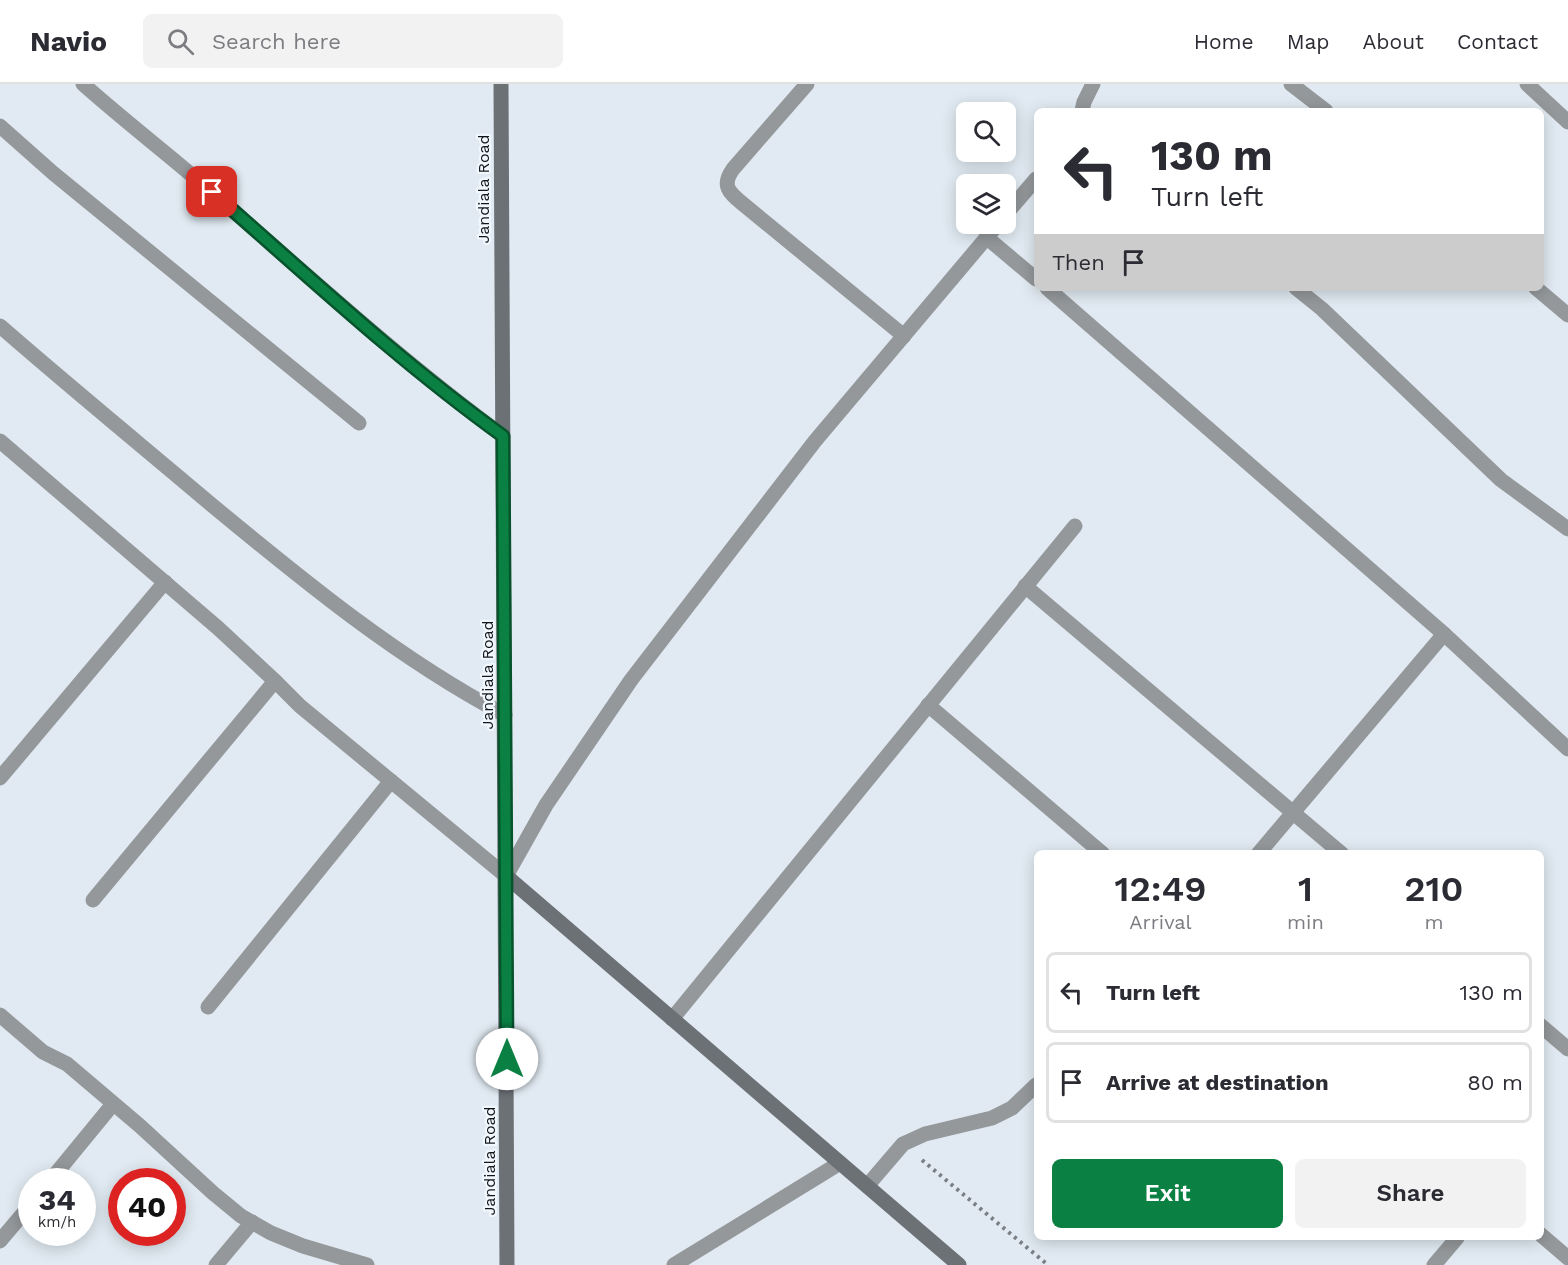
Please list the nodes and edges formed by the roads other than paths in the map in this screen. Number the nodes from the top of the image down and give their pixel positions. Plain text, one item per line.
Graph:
1 (83, 84) edge
2 (501, 84) edge
3 (807, 84) edge
4 (1093, 84) edge
5 (1291, 84) edge
6 (1527, 84) edge
7 (1083, 108) edge
8 (1322, 108) edge
9 (1568, 122) edge
10 (0, 126) edge
11 (1034, 181) edge
12 (1016, 202) edge
13 (989, 234) edge
14 (986, 237) junction
15 (1034, 277) edge
16 (1050, 291) edge
17 (1300, 291) edge
18 (1540, 291) edge
19 (1568, 315) edge
20 (0, 326) edge
21 (903, 336) junction
22 (359, 423) dead end
23 (503, 436) junction
24 (0, 441) edge
25 (1075, 526) dead end
26 (1568, 529) edge
27 (165, 582) junction
28 (1026, 586) junction
29 (1444, 634) junction
30 (275, 681) junction
31 (928, 705) junction
32 (505, 715) junction
33 (1568, 749) edge
34 (0, 778) edge
35 (391, 781) junction
36 (1294, 812) junction
37 (1098, 850) edge
38 (1261, 850) edge
39 (1337, 850) edge
40 (506, 876) junction
41 (93, 900) dead end
42 (208, 1007) dead end
43 (0, 1015) edge
44 (672, 1019) junction
45 (1544, 1028) edge
46 (1568, 1049) edge
47 (1034, 1087) edge
48 (113, 1104) junction
49 (840, 1163) junction
50 (60, 1168) edge
51 (867, 1186) junction
52 (18, 1220) edge
53 (252, 1222) junction
54 (1544, 1237) edge
55 (1455, 1240) edge
56 (0, 1241) edge
57 (1568, 1258) edge
58 (216, 1265) edge
59 (367, 1265) edge
60 (507, 1265) edge
61 (674, 1265) edge
62 (959, 1265) edge
63 (1434, 1265) edge

1 - 23 street
2 - 23 main road, Jandiala Road
3 - 21 street
4 - 7 street
5 - 8 street
6 - 9 street
10 - 22 street
11 - 12 street
13 - 14 street
14 - 15 street
14 - 21 street
16 - 29 street
17 - 26 street
18 - 19 street
20 - 32 street
21 - 40 street
23 - 32 main road, Jandiala Road
24 - 27 street
25 - 28 street
27 - 30 street
27 - 34 street
28 - 31 street
28 - 36 street
29 - 33 street
29 - 36 street
30 - 35 street
30 - 41 street
31 - 37 street
31 - 44 street
32 - 40 main road, Jandiala Road
35 - 40 street
35 - 42 street
36 - 38 street
36 - 39 street
40 - 44 main road
40 - 60 main road, Jandiala Road
43 - 48 street
44 - 49 main road
45 - 46 street
47 - 51 street
48 - 50 street
48 - 53 street
49 - 51 main road
49 - 61 street
51 - 62 main road
52 - 56 street
53 - 58 street
53 - 59 street
54 - 57 street
55 - 63 street

